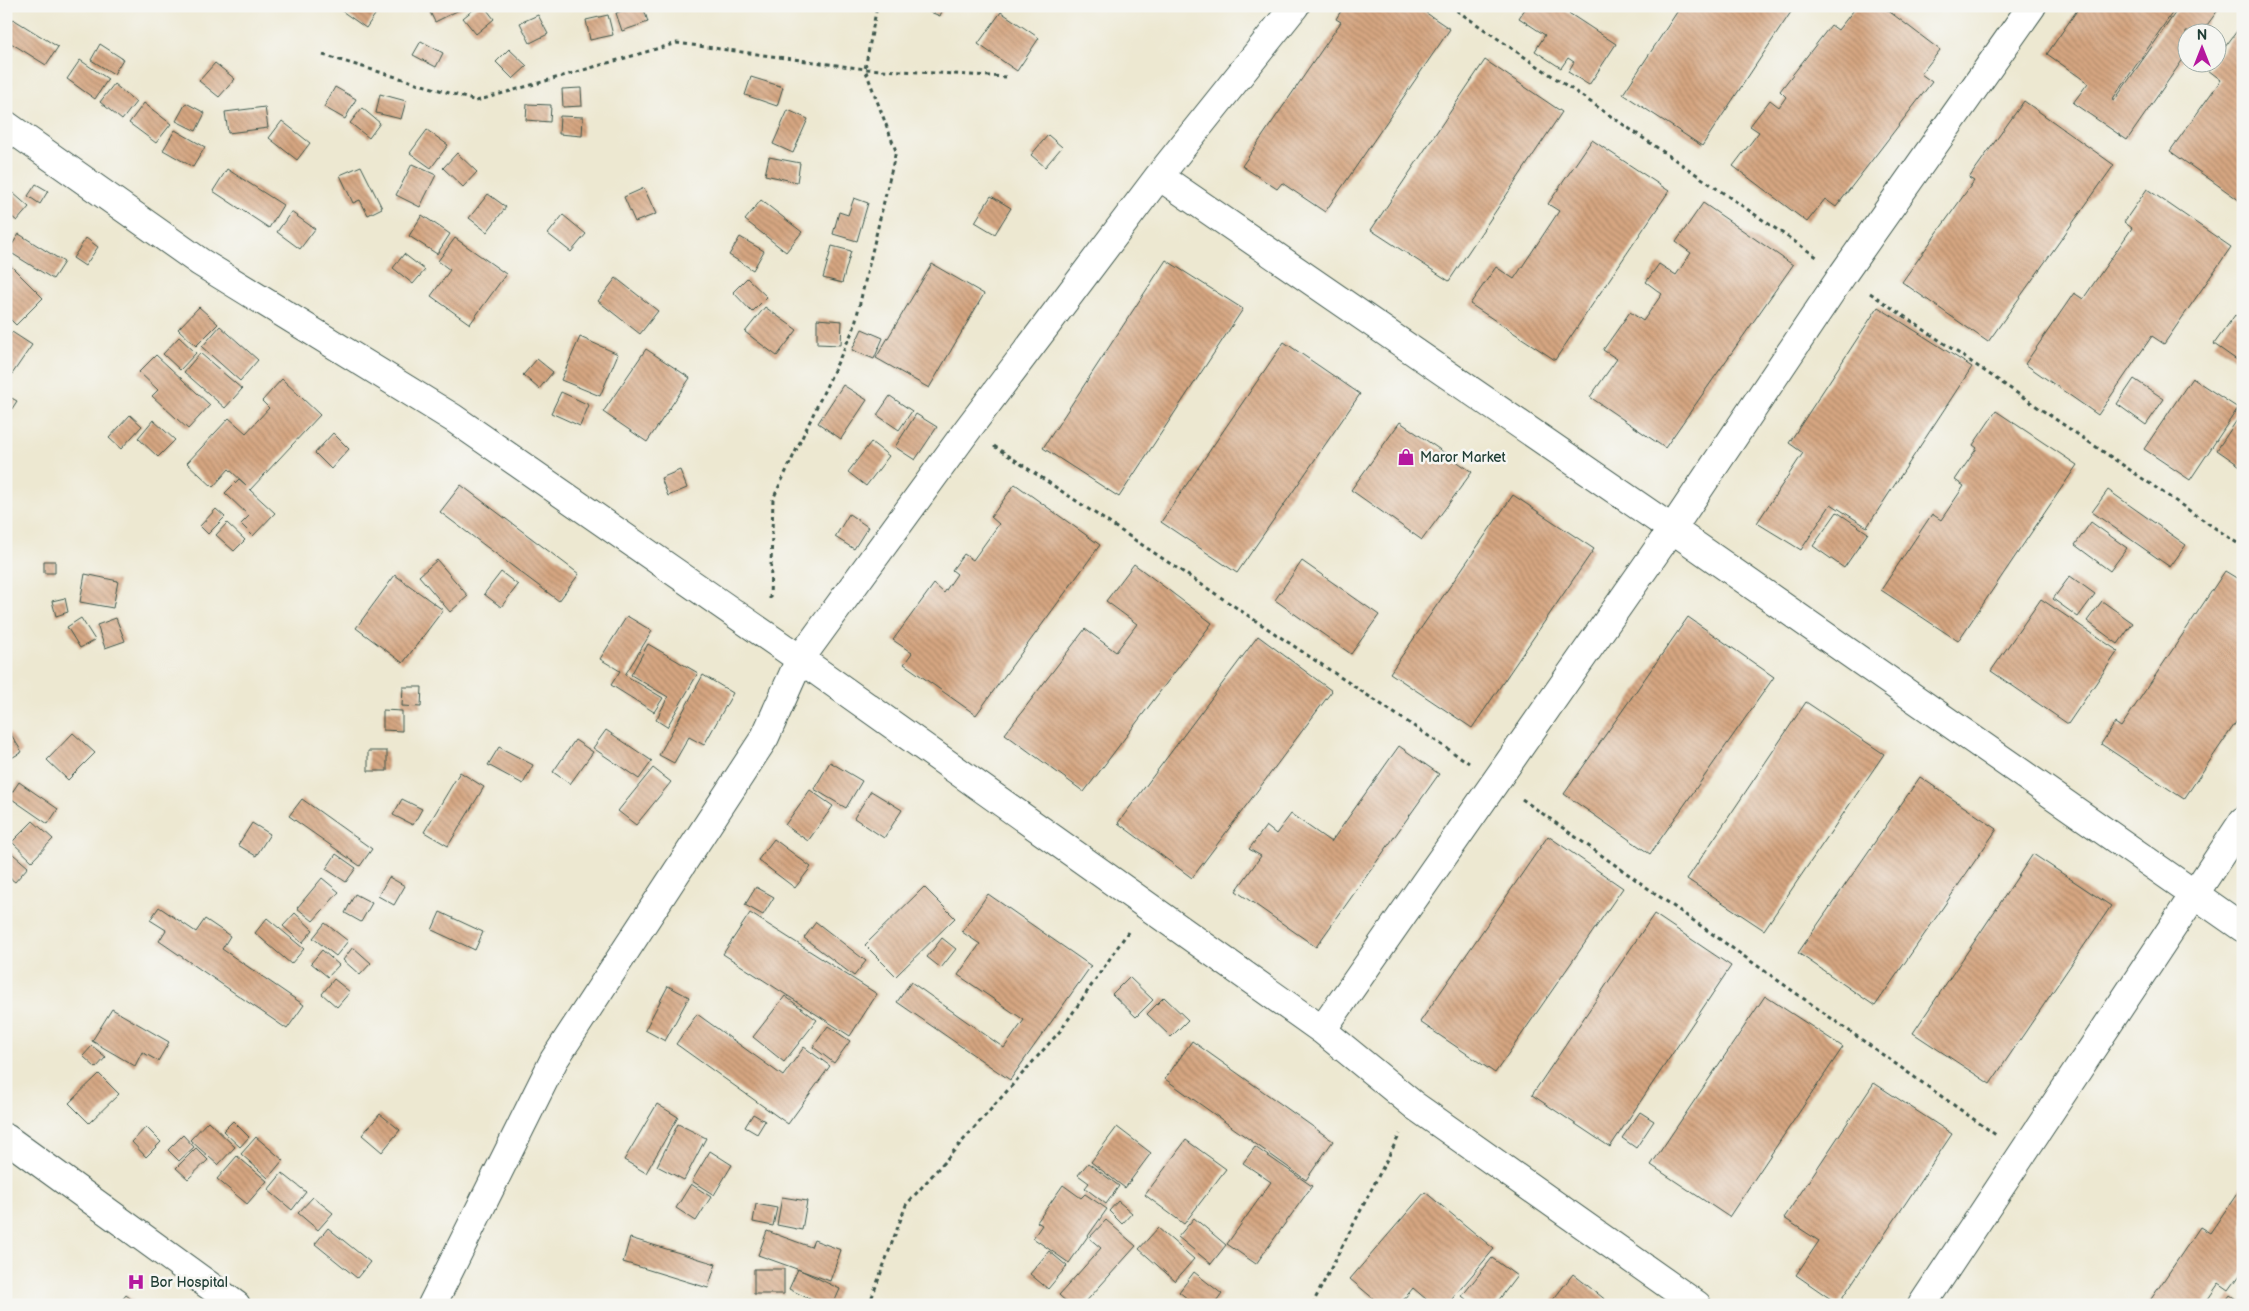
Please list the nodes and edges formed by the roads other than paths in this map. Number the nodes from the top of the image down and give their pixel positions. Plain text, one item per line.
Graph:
1 (1295, 6) edge
2 (2032, 6) edge
3 (6, 125) edge
4 (1159, 176) junction
5 (1672, 529) junction
6 (800, 659) junction
7 (2243, 821) edge
8 (2193, 894) junction
9 (2243, 928) edge
10 (1322, 1030) junction
11 (6, 1138) edge
12 (236, 1305) edge
13 (432, 1305) edge
14 (1697, 1305) edge
15 (1922, 1305) edge

1 - 4 street
2 - 5 street
3 - 6 street
4 - 5 street
4 - 6 street
5 - 8 street
5 - 10 street
6 - 10 street
6 - 13 street
7 - 8 street
8 - 9 street
8 - 15 street
10 - 14 street
11 - 12 street

